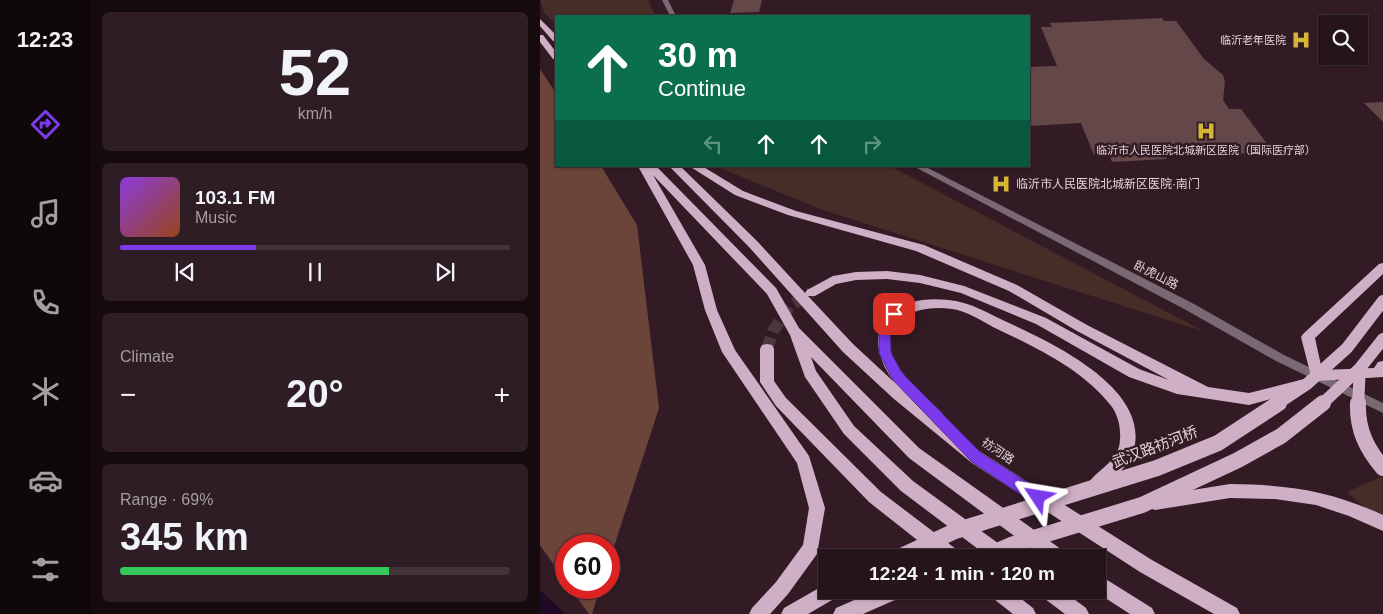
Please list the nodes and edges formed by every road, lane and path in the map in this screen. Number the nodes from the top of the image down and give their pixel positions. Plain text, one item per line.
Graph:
1 (664, 0) edge
2 (672, 15) edge
3 (540, 21) edge
4 (540, 37) edge
5 (555, 38) edge
6 (555, 56) edge
7 (645, 167) edge
8 (651, 167) edge
9 (675, 167) edge
10 (696, 167) edge
11 (919, 167) edge
12 (1383, 267) edge
13 (810, 293) tunnel mouth
14 (1383, 301) edge
15 (794, 331) junction
16 (1383, 339) edge
17 (767, 349) tunnel mouth
18 (1383, 366) edge
19 (1360, 368) junction
20 (1312, 380) junction
21 (1207, 393) junction
22 (1383, 408) edge
23 (977, 458) junction
24 (1383, 468) edge
25 (1090, 490) junction
26 (1142, 505) junction
27 (1383, 523) edge
28 (916, 549) edge
29 (942, 549) edge
30 (991, 549) edge
31 (1004, 549) edge
32 (1047, 549) edge
33 (1106, 588) edge
34 (818, 598) edge
35 (877, 599) edge
36 (1008, 599) edge
37 (1059, 599) edge
38 (758, 614) edge
39 (790, 614) edge
40 (842, 614) edge
41 (1027, 614) edge
42 (1080, 614) edge
43 (1146, 614) edge
44 (1231, 614) edge

1 - 2 street
3 - 5 main road
4 - 6 main road
7 - 38 main road
8 - 15 main road
9 - 23 main road, 祊河路
10 - 21 main road
11 - 20 street, 卧虎山路
12 - 20 main road
13 - 21 main road
14 - 20 main road, 武汉路祊河桥, bridge
15 - 30 main road
15 - 32 main road
16 - 19 main road, bridge
17 - 29 main road
18 - 20 main road
19 - 24 main road, bridge
19 - 26 main road, bridge
20 - 21 main road
20 - 22 street, 卧虎山路
20 - 25 main road, 武汉路祊河桥, bridge
23 - 25 main road
23 - 44 main road, 祊河路
25 - 28 main road, 武汉路祊河桥, bridge
26 - 27 main road, bridge
26 - 31 main road, bridge
33 - 43 main road
34 - 39 main road
35 - 40 main road
36 - 41 main road
37 - 42 main road

